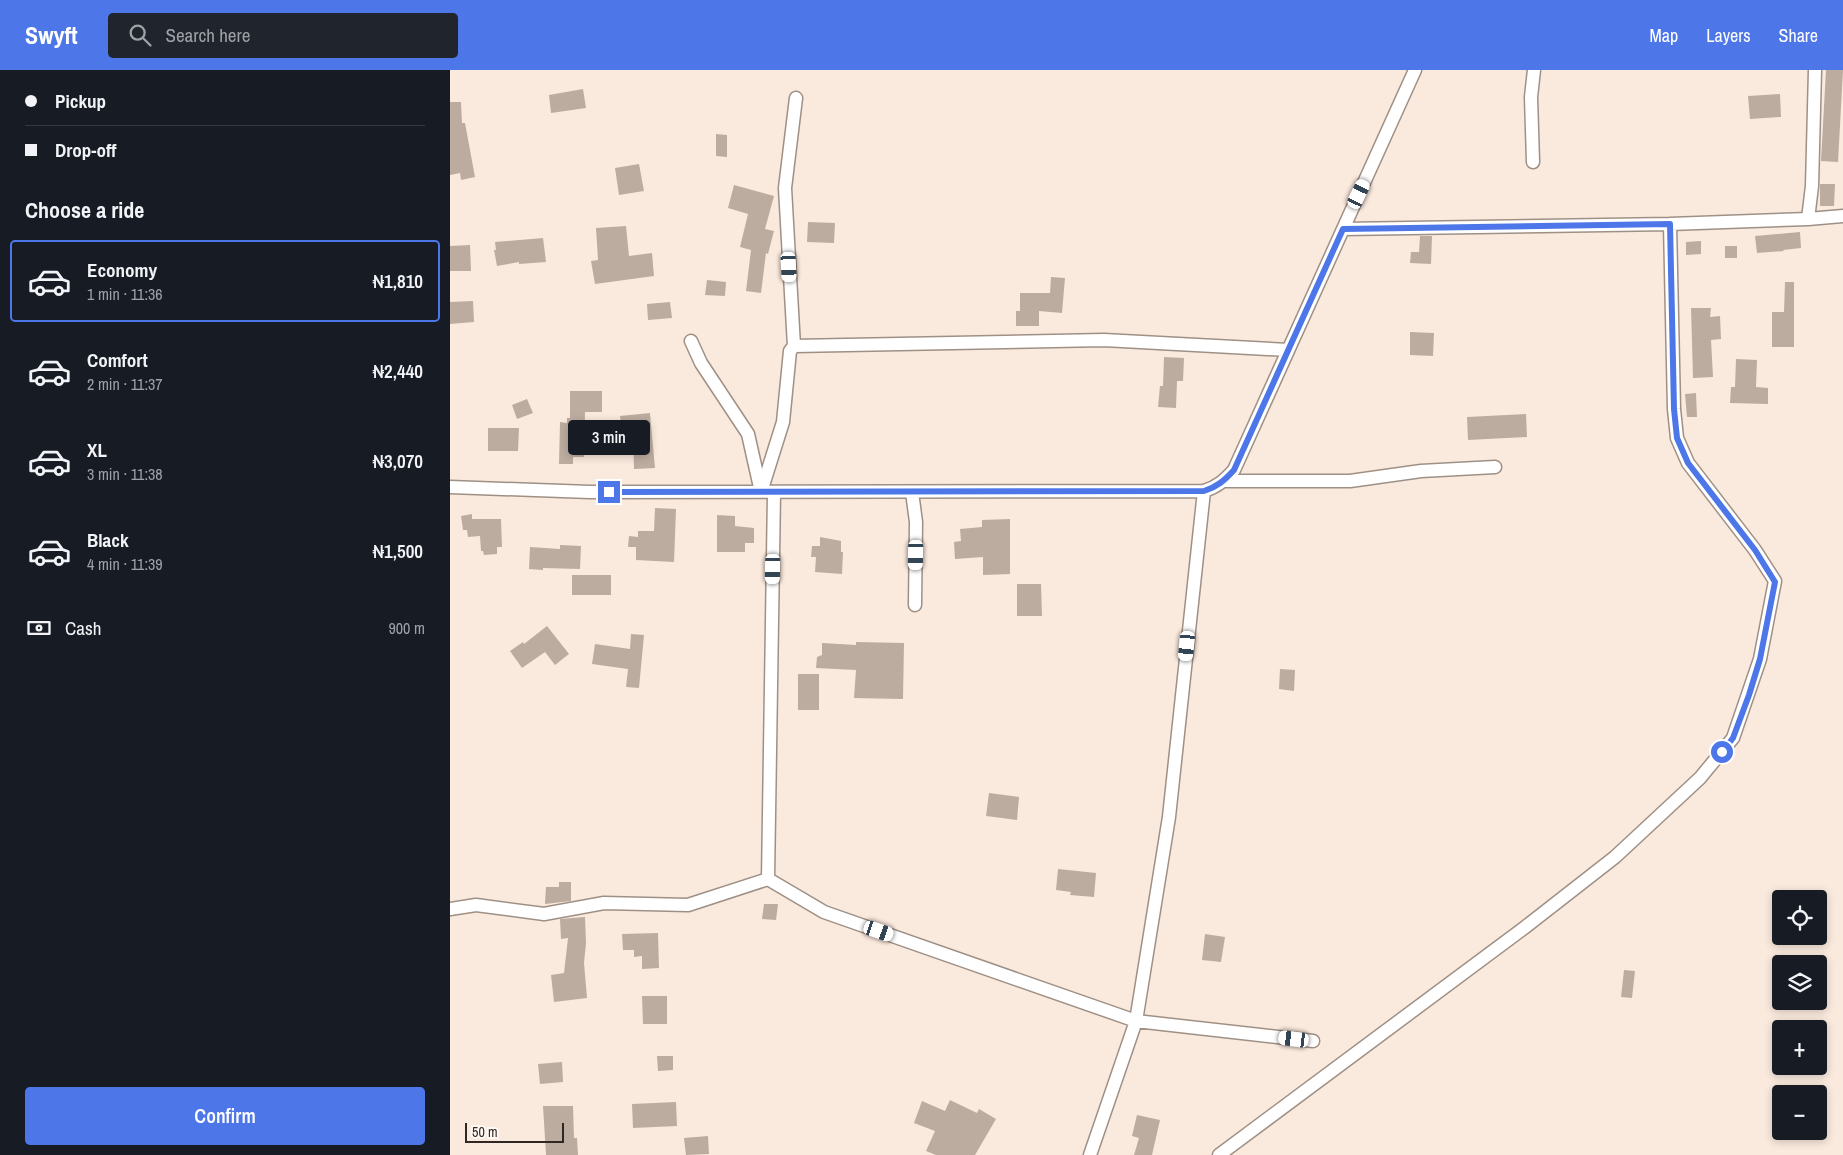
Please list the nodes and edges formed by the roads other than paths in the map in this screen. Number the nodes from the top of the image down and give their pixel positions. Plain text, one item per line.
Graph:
1 (1415, 70) edge
2 (1534, 70) edge
3 (1815, 70) edge
4 (796, 98) dead end
5 (1533, 162) dead end
6 (1843, 216) edge
7 (1808, 219) junction
8 (1670, 224) junction
9 (1343, 229) junction
10 (691, 341) dead end
11 (794, 346) junction
12 (1288, 350) junction
13 (1495, 467) dead end
14 (1224, 481) junction
15 (450, 487) edge
16 (1204, 491) junction
17 (767, 492) junction
18 (912, 492) junction
19 (915, 605) dead end
20 (768, 879) junction
21 (450, 908) edge
22 (1136, 1021) junction
23 (1314, 1041) dead end
24 (1090, 1155) edge
25 (1219, 1155) edge

1 - 9 street
2 - 5 street
3 - 7 street
4 - 11 street
6 - 7 street
7 - 8 street
8 - 9 street
8 - 25 street
9 - 12 street
10 - 17 street
11 - 12 street
11 - 17 street
12 - 14 street
13 - 14 street
14 - 16 street
15 - 17 street
16 - 18 street
16 - 22 street
17 - 18 street
17 - 20 street
18 - 19 street
20 - 21 street
20 - 22 street
22 - 23 street
22 - 24 street

